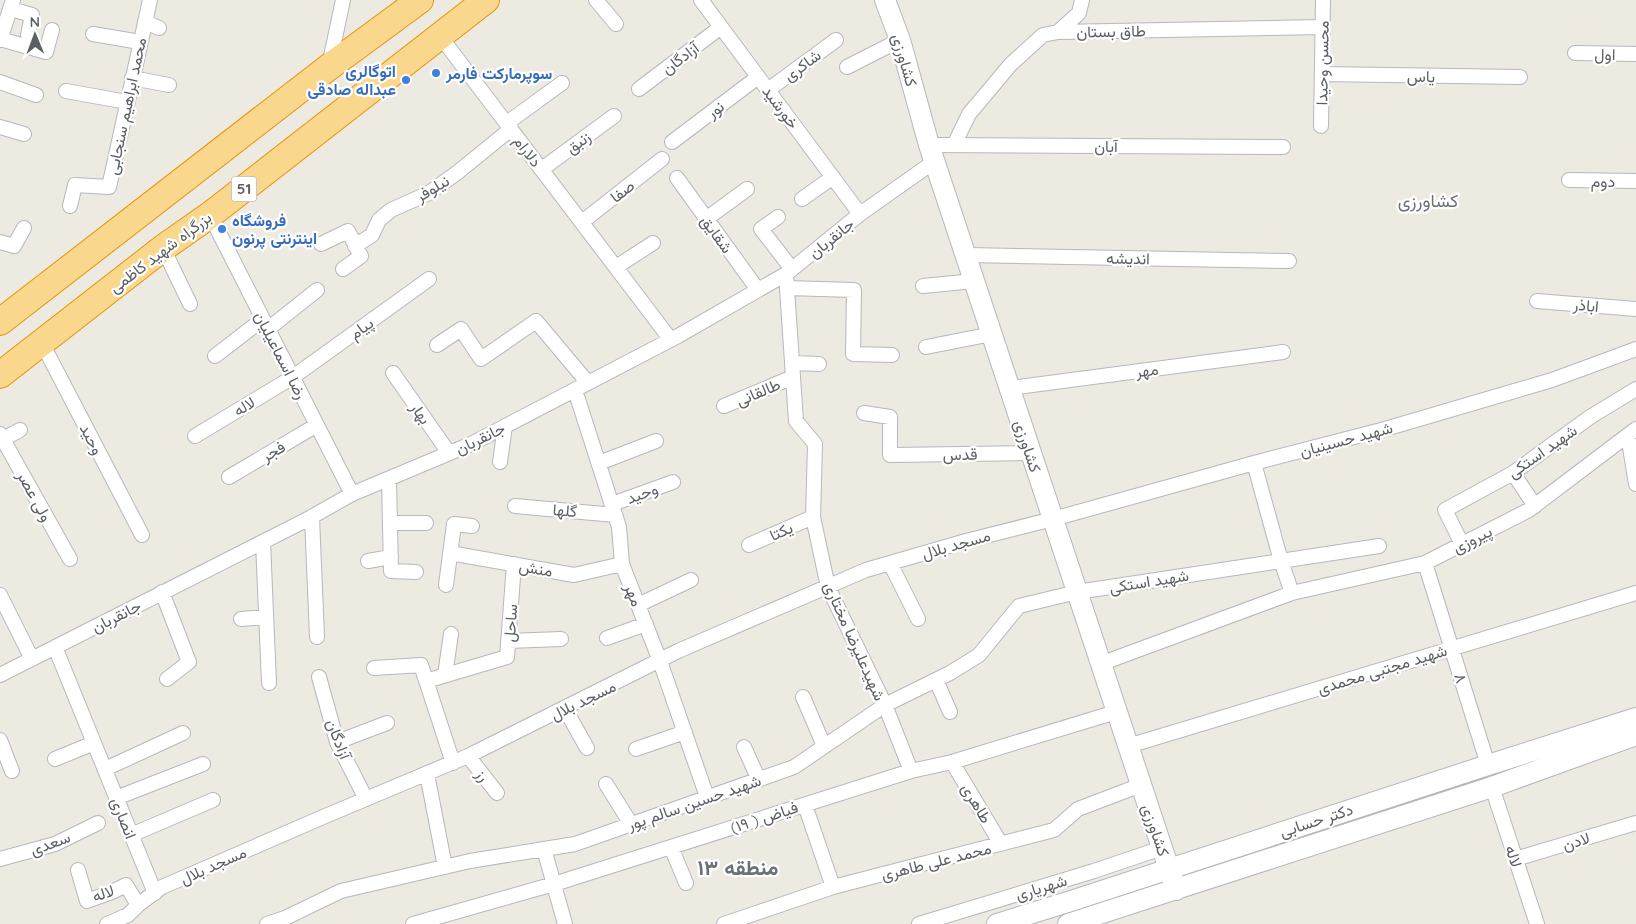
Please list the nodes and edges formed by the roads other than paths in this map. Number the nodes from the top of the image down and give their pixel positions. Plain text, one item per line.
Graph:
1 (148, 0) edge
2 (342, 0) edge
3 (420, 0) edge
4 (486, 0) edge
5 (596, 0) edge
6 (701, 0) edge
7 (885, 0) edge
8 (1082, 0) edge
9 (1322, 0) edge
10 (12, 4) edge
11 (145, 22) junction
12 (616, 24) dead end
13 (721, 27) junction
14 (1322, 27) junction
15 (159, 28) dead end
16 (52, 30) dead end
17 (1058, 32) junction
18 (1, 34) edge
19 (93, 34) dead end
20 (28, 35) dead end
21 (440, 36) junction
22 (836, 40) dead end
23 (900, 40) junction
24 (140, 42) junction
25 (1575, 53) dead end
26 (1636, 54) edge
27 (329, 66) junction
28 (846, 67) dead end
29 (1322, 74) junction
30 (758, 77) junction
31 (132, 78) junction
32 (1520, 78) dead end
33 (0, 82) edge
34 (562, 83) dead end
35 (169, 85) dead end
36 (639, 89) dead end
37 (768, 90) junction
38 (66, 91) dead end
39 (36, 95) dead end
40 (127, 102) junction
41 (614, 116) dead end
42 (509, 126) junction
43 (1321, 126) dead end
44 (0, 127) edge
45 (24, 134) dead end
46 (672, 142) dead end
47 (954, 145) junction
48 (1283, 147) dead end
49 (932, 153) junction
50 (662, 160) dead end
51 (542, 169) junction
52 (833, 177) junction
53 (677, 178) dead end
54 (1569, 180) dead end
55 (1636, 181) edge
56 (747, 189) dead end
57 (802, 200) dead end
58 (70, 206) dead end
59 (860, 214) junction
60 (210, 215) junction
61 (778, 217) dead end
62 (706, 219) junction
63 (582, 222) junction
64 (24, 228) dead end
65 (0, 242) edge
66 (653, 243) dead end
67 (321, 244) dead end
68 (355, 246) junction
69 (163, 248) junction
70 (966, 255) junction
71 (1290, 261) dead end
72 (616, 267) junction
73 (343, 269) dead end
74 (789, 272) junction
75 (429, 279) dead end
76 (974, 280) junction
77 (923, 286) dead end
78 (787, 288) junction
79 (317, 290) dead end
80 (758, 290) junction
81 (1536, 301) dead end
82 (190, 304) dead end
83 (1636, 309) edge
84 (0, 322) edge
85 (266, 324) junction
86 (992, 334) junction
87 (671, 340) junction
88 (42, 343) junction
89 (437, 345) dead end
90 (926, 347) dead end
91 (1636, 350) edge
92 (1284, 352) dead end
93 (892, 354) dead end
94 (215, 356) dead end
95 (819, 364) dead end
96 (792, 370) junction
97 (393, 373) dead end
98 (0, 375) edge
99 (293, 377) junction
100 (588, 383) junction
101 (1010, 388) junction
102 (1636, 389) edge
103 (575, 390) junction
104 (724, 406) dead end
105 (864, 413) dead end
106 (317, 425) junction
107 (505, 426) junction
108 (20, 430) dead end
109 (1632, 432) edge
110 (1, 436) edge
111 (195, 436) dead end
112 (656, 441) dead end
113 (449, 453) junction
114 (1030, 453) junction
115 (500, 462) dead end
116 (598, 463) junction
117 (1254, 463) junction
118 (1513, 473) junction
119 (229, 476) dead end
120 (389, 478) junction
121 (673, 482) dead end
122 (1636, 484) edge
123 (352, 494) junction
124 (515, 506) dead end
125 (1535, 506) junction
126 (613, 509) junction
127 (312, 517) junction
128 (813, 517) junction
129 (1053, 519) junction
130 (390, 523) junction
131 (426, 523) dead end
132 (472, 526) dead end
133 (142, 535) dead end
134 (263, 542) junction
135 (1462, 544) junction
136 (749, 545) dead end
137 (1379, 546) dead end
138 (450, 553) junction
139 (391, 557) junction
140 (70, 559) dead end
141 (368, 561) dead end
142 (1281, 561) junction
143 (890, 563) junction
144 (1425, 563) junction
145 (514, 564) junction
146 (622, 564) junction
147 (416, 572) dead end
148 (691, 580) dead end
149 (446, 585) dead end
150 (828, 587) junction
151 (162, 592) junction
152 (1077, 592) junction
153 (1292, 593) junction
154 (1636, 593) edge
155 (0, 595) edge
156 (638, 605) junction
157 (266, 617) junction
158 (918, 618) dead end
159 (241, 619) dead end
160 (646, 624) junction
161 (451, 634) dead end
162 (317, 637) dead end
163 (561, 638) dead end
164 (607, 638) dead end
165 (508, 641) junction
166 (55, 647) junction
167 (1452, 648) junction
168 (32, 659) junction
169 (660, 661) junction
170 (1100, 664) junction
171 (374, 668) dead end
172 (0, 675) edge
173 (445, 675) junction
174 (319, 676) dead end
175 (167, 679) dead end
176 (936, 680) junction
177 (426, 681) junction
178 (269, 683) dead end
179 (802, 697) dead end
180 (1636, 704) edge
181 (884, 706) junction
182 (565, 708) junction
183 (950, 712) dead end
184 (1116, 712) junction
185 (1636, 718) edge
186 (387, 723) dead end
187 (685, 732) junction
188 (183, 733) dead end
189 (1636, 735) edge
190 (0, 740) edge
191 (337, 742) junction
192 (94, 743) junction
193 (824, 746) junction
194 (1128, 746) junction
195 (744, 747) dead end
196 (587, 748) dead end
197 (1636, 748) edge
198 (636, 749) dead end
199 (468, 756) junction
200 (55, 758) dead end
201 (952, 762) junction
202 (453, 763) junction
203 (203, 764) dead end
204 (1488, 764) junction
205 (104, 769) junction
206 (911, 771) junction
207 (12, 772) dead end
208 (427, 774) junction
209 (758, 780) junction
210 (606, 784) dead end
211 (1141, 785) junction
212 (1492, 787) junction
213 (497, 793) dead end
214 (707, 797) junction
215 (116, 798) junction
216 (366, 798) junction
217 (213, 800) dead end
218 (805, 805) junction
219 (1636, 822) edge
220 (98, 823) dead end
221 (631, 824) junction
222 (131, 834) junction
223 (1001, 844) junction
224 (671, 847) junction
225 (1162, 848) junction
226 (544, 849) junction
227 (0, 859) edge
228 (1515, 859) junction
229 (445, 867) junction
230 (1169, 868) junction
231 (78, 870) dead end
232 (686, 883) dead end
233 (554, 884) junction
234 (833, 887) junction
235 (1176, 890) junction
236 (155, 893) junction
237 (132, 915) edge
238 (286, 921) edge
239 (107, 924) edge
240 (267, 924) edge
241 (413, 924) edge
242 (565, 924) edge
243 (724, 924) edge
244 (919, 924) edge
245 (996, 924) edge
246 (1068, 924) edge
247 (1537, 924) edge

1 - 11 street, محمد ابراهیم سنجابی
2 - 27 street
3 - 27 highway
4 - 21 highway, بزرگراه شهید کاظمی / 51
5 - 12 street
6 - 13 street, خورشید
7 - 23 main road, کشاورزی
8 - 17 street
9 - 14 street, محسن وحیدا
10 - 18 street
10 - 20 street
11 - 15 street
11 - 24 street, محمد ابراهیم سنجابی
13 - 30 street, خورشید
13 - 36 street, آزادگان
14 - 17 street, طاق بستان
14 - 29 street, محسن وحیدا
16 - 18 street
17 - 47 street, طاق بستان
19 - 24 street
21 - 42 street, دلارام
21 - 60 highway, بزرگراه شهید کاظمی / 51
22 - 37 street, شاکری
23 - 28 street
23 - 49 main road, کشاورزی
24 - 31 street, محمد ابراهیم سنجابی
25 - 26 street, اول
27 - 84 highway
29 - 32 street, یاس
29 - 43 street, محسن وحیدا
30 - 37 street, خورشید
30 - 46 street, نور
31 - 35 street
31 - 40 street, محمد ابراهیم سنجابی
33 - 39 street
34 - 42 street, نیلوفر
37 - 52 street, خورشید
38 - 40 street
40 - 58 street, محمد ابراهیم سنجابی
41 - 51 street, زنبق
42 - 51 street, دلارام
42 - 68 street, نیلوفر
44 - 45 street
47 - 48 street, آبان
47 - 49 street, آبان
49 - 59 street, جانقربان
49 - 70 main road, کشاورزی
50 - 63 street, صفا
51 - 63 street, دلارام
52 - 57 street
52 - 59 street, خورشید
53 - 62 street, شقایق
54 - 55 street, دوم
56 - 62 street
59 - 74 street, جانقربان
60 - 69 highway, بزرگراه شهید کاظمی / 51
60 - 85 street, رضا اسماعیلیان
61 - 74 street
62 - 80 street, شقایق
63 - 72 street, دلارام
64 - 65 street
66 - 72 street
67 - 68 street
68 - 73 street
69 - 82 street
69 - 88 highway, بزرگراه شهید کاظمی / 51
70 - 71 street, اندیشه
70 - 76 main road, کشاورزی
72 - 87 street, دلارام
74 - 78 street, شهیدعلیرضا مختاری
74 - 80 street, جانقربان
75 - 99 street, پیام
76 - 77 street
76 - 86 main road, کشاورزی
78 - 93 street
78 - 96 street, شهیدعلیرضا مختاری
79 - 85 street
80 - 87 street, جانقربان
81 - 83 street, اباذر
85 - 94 street
85 - 99 street, رضا اسماعیلیان
86 - 90 street
86 - 101 main road, کشاورزی
87 - 100 street, جانقربان
88 - 98 highway, بزرگراه شهید کاظمی / 51
88 - 133 street, وحید
89 - 100 street
91 - 117 street, شهید حسینیان
92 - 101 street, مهر
95 - 96 street
96 - 104 street, طالقانی
96 - 128 street, شهیدعلیرضا مختاری
97 - 113 street, بهار
99 - 106 street, رضا اسماعیلیان
99 - 111 street, لاله
100 - 103 street, جانقربان
101 - 114 main road, کشاورزی
102 - 118 street, شهید استکی
103 - 107 street, جانقربان
103 - 116 street, مهر
105 - 114 street, قدس
106 - 119 street, فجر
106 - 123 street, رضا اسماعیلیان
107 - 113 street, جانقربان
107 - 115 street
108 - 110 street
109 - 122 street
109 - 125 street, پیروزی
110 - 140 street, ولی عصر
112 - 116 street
113 - 120 street, جانقربان
114 - 129 main road, کشاورزی
116 - 126 street, مهر
117 - 129 street, شهید حسینیان
117 - 142 street
118 - 125 street
118 - 135 street, شهید استکی
120 - 123 street, جانقربان
120 - 130 street
121 - 126 street, وحید
123 - 127 street, جانقربان
124 - 126 street, گلها
125 - 135 street, پیروزی
126 - 146 street, مهر
127 - 134 street, جانقربان
127 - 162 street
128 - 136 street, یکتا
128 - 150 street, شهیدعلیرضا مختاری
129 - 143 street, مسجد بلال
129 - 152 main road, کشاورزی
130 - 131 street
130 - 139 street
132 - 138 street
134 - 151 street, جانقربان
134 - 157 street
135 - 144 street, پیروزی
137 - 142 street, شهید استکی
138 - 145 street, منش
138 - 149 street
139 - 141 street
139 - 147 street
142 - 152 street, شهید استکی
142 - 153 street
143 - 150 street, مسجد بلال
143 - 158 street
144 - 153 street, پیروزی
144 - 167 street, ۸
145 - 146 street, منش
145 - 165 street, ساحل
146 - 156 street, مهر
148 - 156 street
150 - 169 street, مسجد بلال
150 - 181 street, شهیدعلیرضا مختاری
151 - 166 street, جانقربان
151 - 175 street
152 - 170 main road, کشاورزی
152 - 176 street, شهید حسین سالم پور
153 - 170 street, پیروزی
154 - 167 street, شهید مجتبی محمدی
155 - 168 street
156 - 160 street, مهر
157 - 159 street
157 - 178 street
160 - 164 street
160 - 169 street, مهر
161 - 173 street
163 - 165 street
165 - 173 street, ساحل
166 - 168 street, جانقربان
166 - 192 street, انصاری
167 - 194 street, شهید مجتبی محمدی
167 - 204 street, ۸
168 - 172 street, جانقربان
169 - 182 street, مسجد بلال
169 - 187 street, مهر
170 - 184 main road, کشاورزی
171 - 177 street
173 - 177 street, ساحل
174 - 191 street, آزادگان
176 - 181 street, شهید حسین سالم پور
176 - 183 street
177 - 202 street
179 - 193 street
180 - 204 main road
181 - 193 street, شهید حسین سالم پور
181 - 206 street, شهیدعلیرضا مختاری
182 - 196 street
182 - 199 street, مسجد بلال
184 - 194 main road, کشاورزی
184 - 201 street, فیاض ( ۱۹)
185 - 204 main road, دکتر حسابی
186 - 191 street
187 - 198 street
187 - 214 street, مهر
188 - 205 street
189 - 212 main road, دکتر حسابی
190 - 207 street
191 - 216 street, آزادگان
192 - 200 street
192 - 205 street, انصاری
193 - 209 street, شهید حسین سالم پور
194 - 211 main road, کشاورزی
195 - 209 street
197 - 212 main road
199 - 202 street, مسجد بلال
199 - 213 street, رز
201 - 206 street, فیاض ( ۱۹)
201 - 223 street, طاهری
202 - 208 street, مسجد بلال
203 - 215 street
204 - 230 main road, دکتر حسابی
205 - 215 street, انصاری
206 - 218 street, فیاض ( ۱۹)
208 - 216 street, مسجد بلال
208 - 229 street
209 - 214 street, شهید حسین سالم پور
210 - 221 street
211 - 223 street, محمد علی طاهری
211 - 225 main road, کشاورزی
212 - 228 street, لاله
212 - 235 main road, دکتر حسابی
214 - 221 street, شهید حسین سالم پور
215 - 222 street, انصاری
216 - 236 street, مسجد بلال
217 - 222 street
218 - 224 street, فیاض ( ۱۹)
218 - 234 street
219 - 228 street, لادن
220 - 227 street, سعدی
221 - 226 street, شهید حسین سالم پور
222 - 236 street, انصاری
223 - 234 street, محمد علی طاهری
224 - 232 street
224 - 233 street, فیاض ( ۱۹)
225 - 230 main road, کشاورزی
225 - 244 street, شهریاری
226 - 229 street, شهید حسین سالم پور
226 - 233 street
228 - 247 street, لاله
229 - 238 street, شهید حسین سالم پور
230 - 235 main road, کشاورزی
230 - 245 main road, دکتر حسابی
231 - 237 street, لاله
233 - 241 street, فیاض ( ۱۹)
233 - 242 street
234 - 243 street, محمد علی طاهری
235 - 246 main road, دکتر حسابی
236 - 237 street, مسجد بلال
237 - 239 street
238 - 240 street, شهید حسین سالم پور

